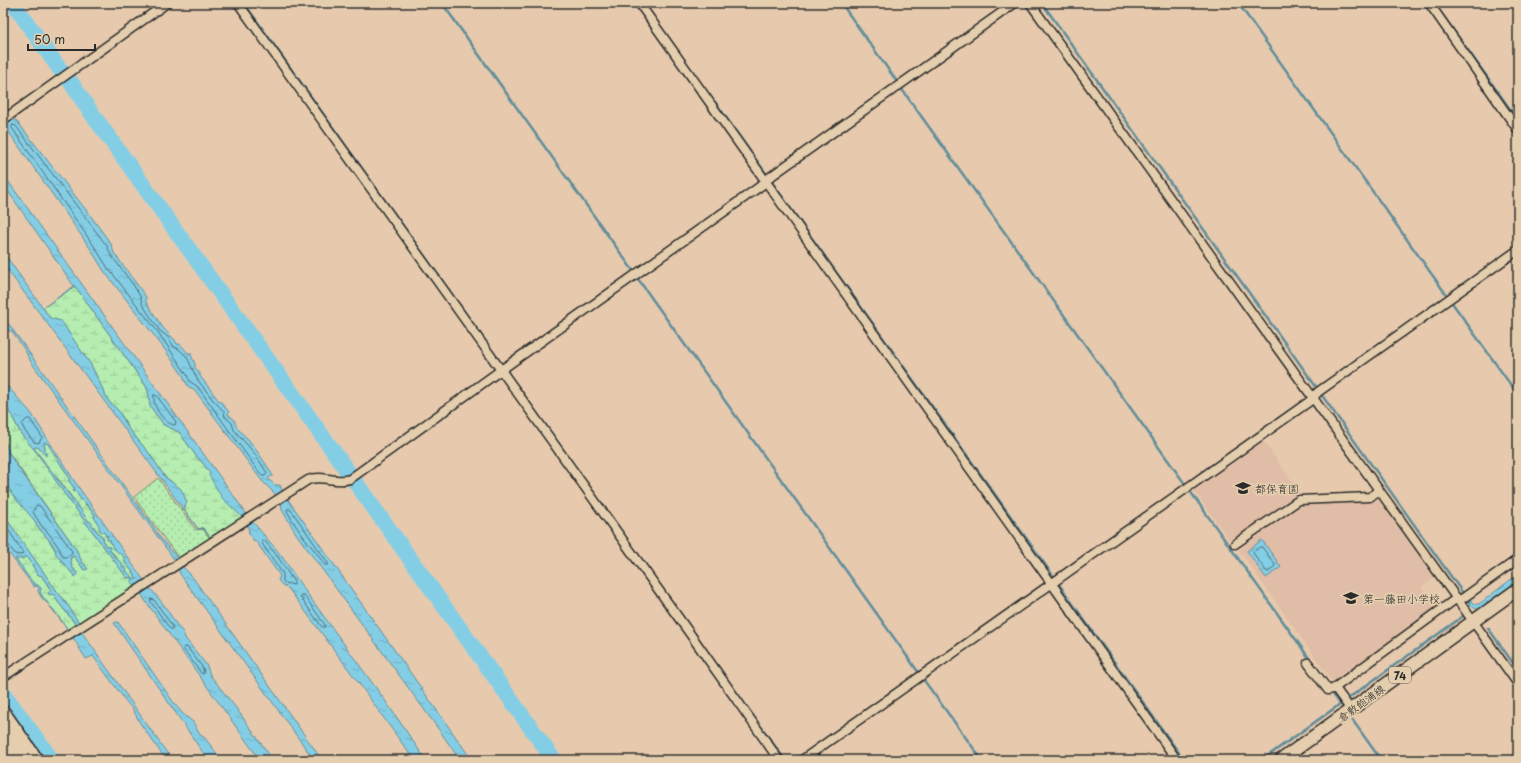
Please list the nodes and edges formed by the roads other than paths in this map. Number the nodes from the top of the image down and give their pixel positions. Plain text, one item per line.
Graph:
1 (167, 3) edge
2 (238, 3) edge
3 (639, 3) edge
4 (1015, 3) edge
5 (1030, 3) edge
6 (1430, 3) edge
7 (3, 120) edge
8 (1518, 130) edge
9 (766, 182) junction
10 (1518, 250) edge
11 (503, 368) junction
12 (1313, 397) junction
13 (1379, 490) junction
14 (1235, 544) dead end
15 (1518, 559) edge
16 (1052, 584) junction
17 (1518, 589) edge
18 (1462, 598) junction
19 (1474, 622) junction
20 (1308, 662) dead end
21 (3, 677) edge
22 (1518, 684) edge
23 (1335, 688) junction
24 (1347, 703) junction
25 (3, 713) edge
26 (3, 736) edge
27 (20, 760) edge
28 (36, 760) edge
29 (779, 760) edge
30 (802, 760) edge
31 (1177, 760) edge
32 (1281, 760) edge

1 - 7 street
2 - 11 street
3 - 9 street
4 - 9 street
5 - 12 street
6 - 8 street
9 - 11 street
9 - 16 street
10 - 12 street
11 - 21 street
11 - 29 street
12 - 13 street
12 - 16 street
13 - 14 street
13 - 18 street
15 - 18 street
16 - 30 street
16 - 31 street
17 - 19 main road, 倉敷飽浦線 / 74
18 - 19 street
18 - 23 street
19 - 22 street
19 - 24 main road, 倉敷飽浦線 / 74
20 - 23 street
23 - 24 street
24 - 32 main road, 倉敷飽浦線 / 74
25 - 28 highway
26 - 27 highway

